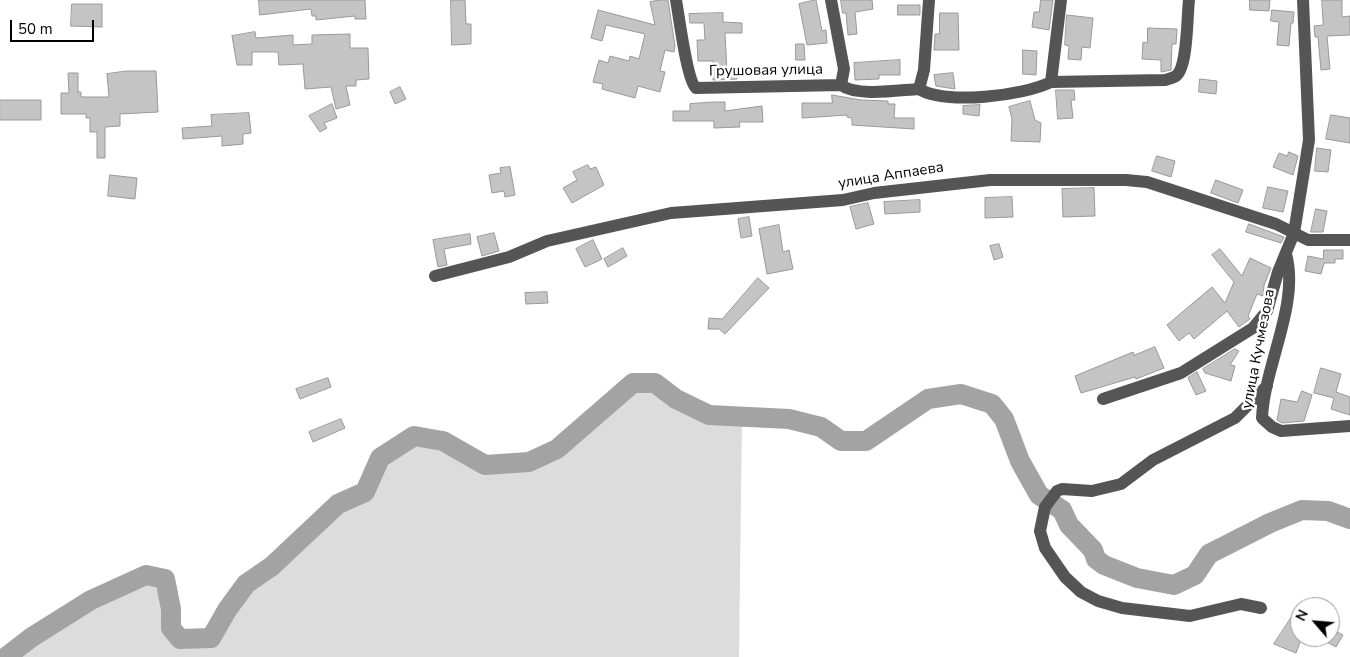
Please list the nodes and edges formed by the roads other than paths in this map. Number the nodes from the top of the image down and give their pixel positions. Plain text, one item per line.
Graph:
1 (676, 0) edge
2 (831, 0) edge
3 (929, 0) edge
4 (1061, 0) edge
5 (1189, 0) edge
6 (1304, 0) edge
7 (1051, 82) junction
8 (841, 85) junction
9 (919, 89) junction
10 (1294, 233) junction
11 (1350, 240) edge
12 (1286, 254) junction
13 (435, 276) dead end
14 (1267, 386) junction
15 (1103, 399) dead end
16 (1350, 426) edge
17 (1261, 608) dead end

1 - 8 street, Грушовая улица
2 - 8 street, Грушовая улица
3 - 9 street
4 - 7 street
5 - 7 street
6 - 10 street
7 - 9 street
8 - 9 street
10 - 11 street, улица Аппаева
10 - 12 street
10 - 13 street, улица Аппаева
12 - 14 street, улица Кучмезова
12 - 15 street
14 - 16 street, улица Кучмезова
14 - 17 street

